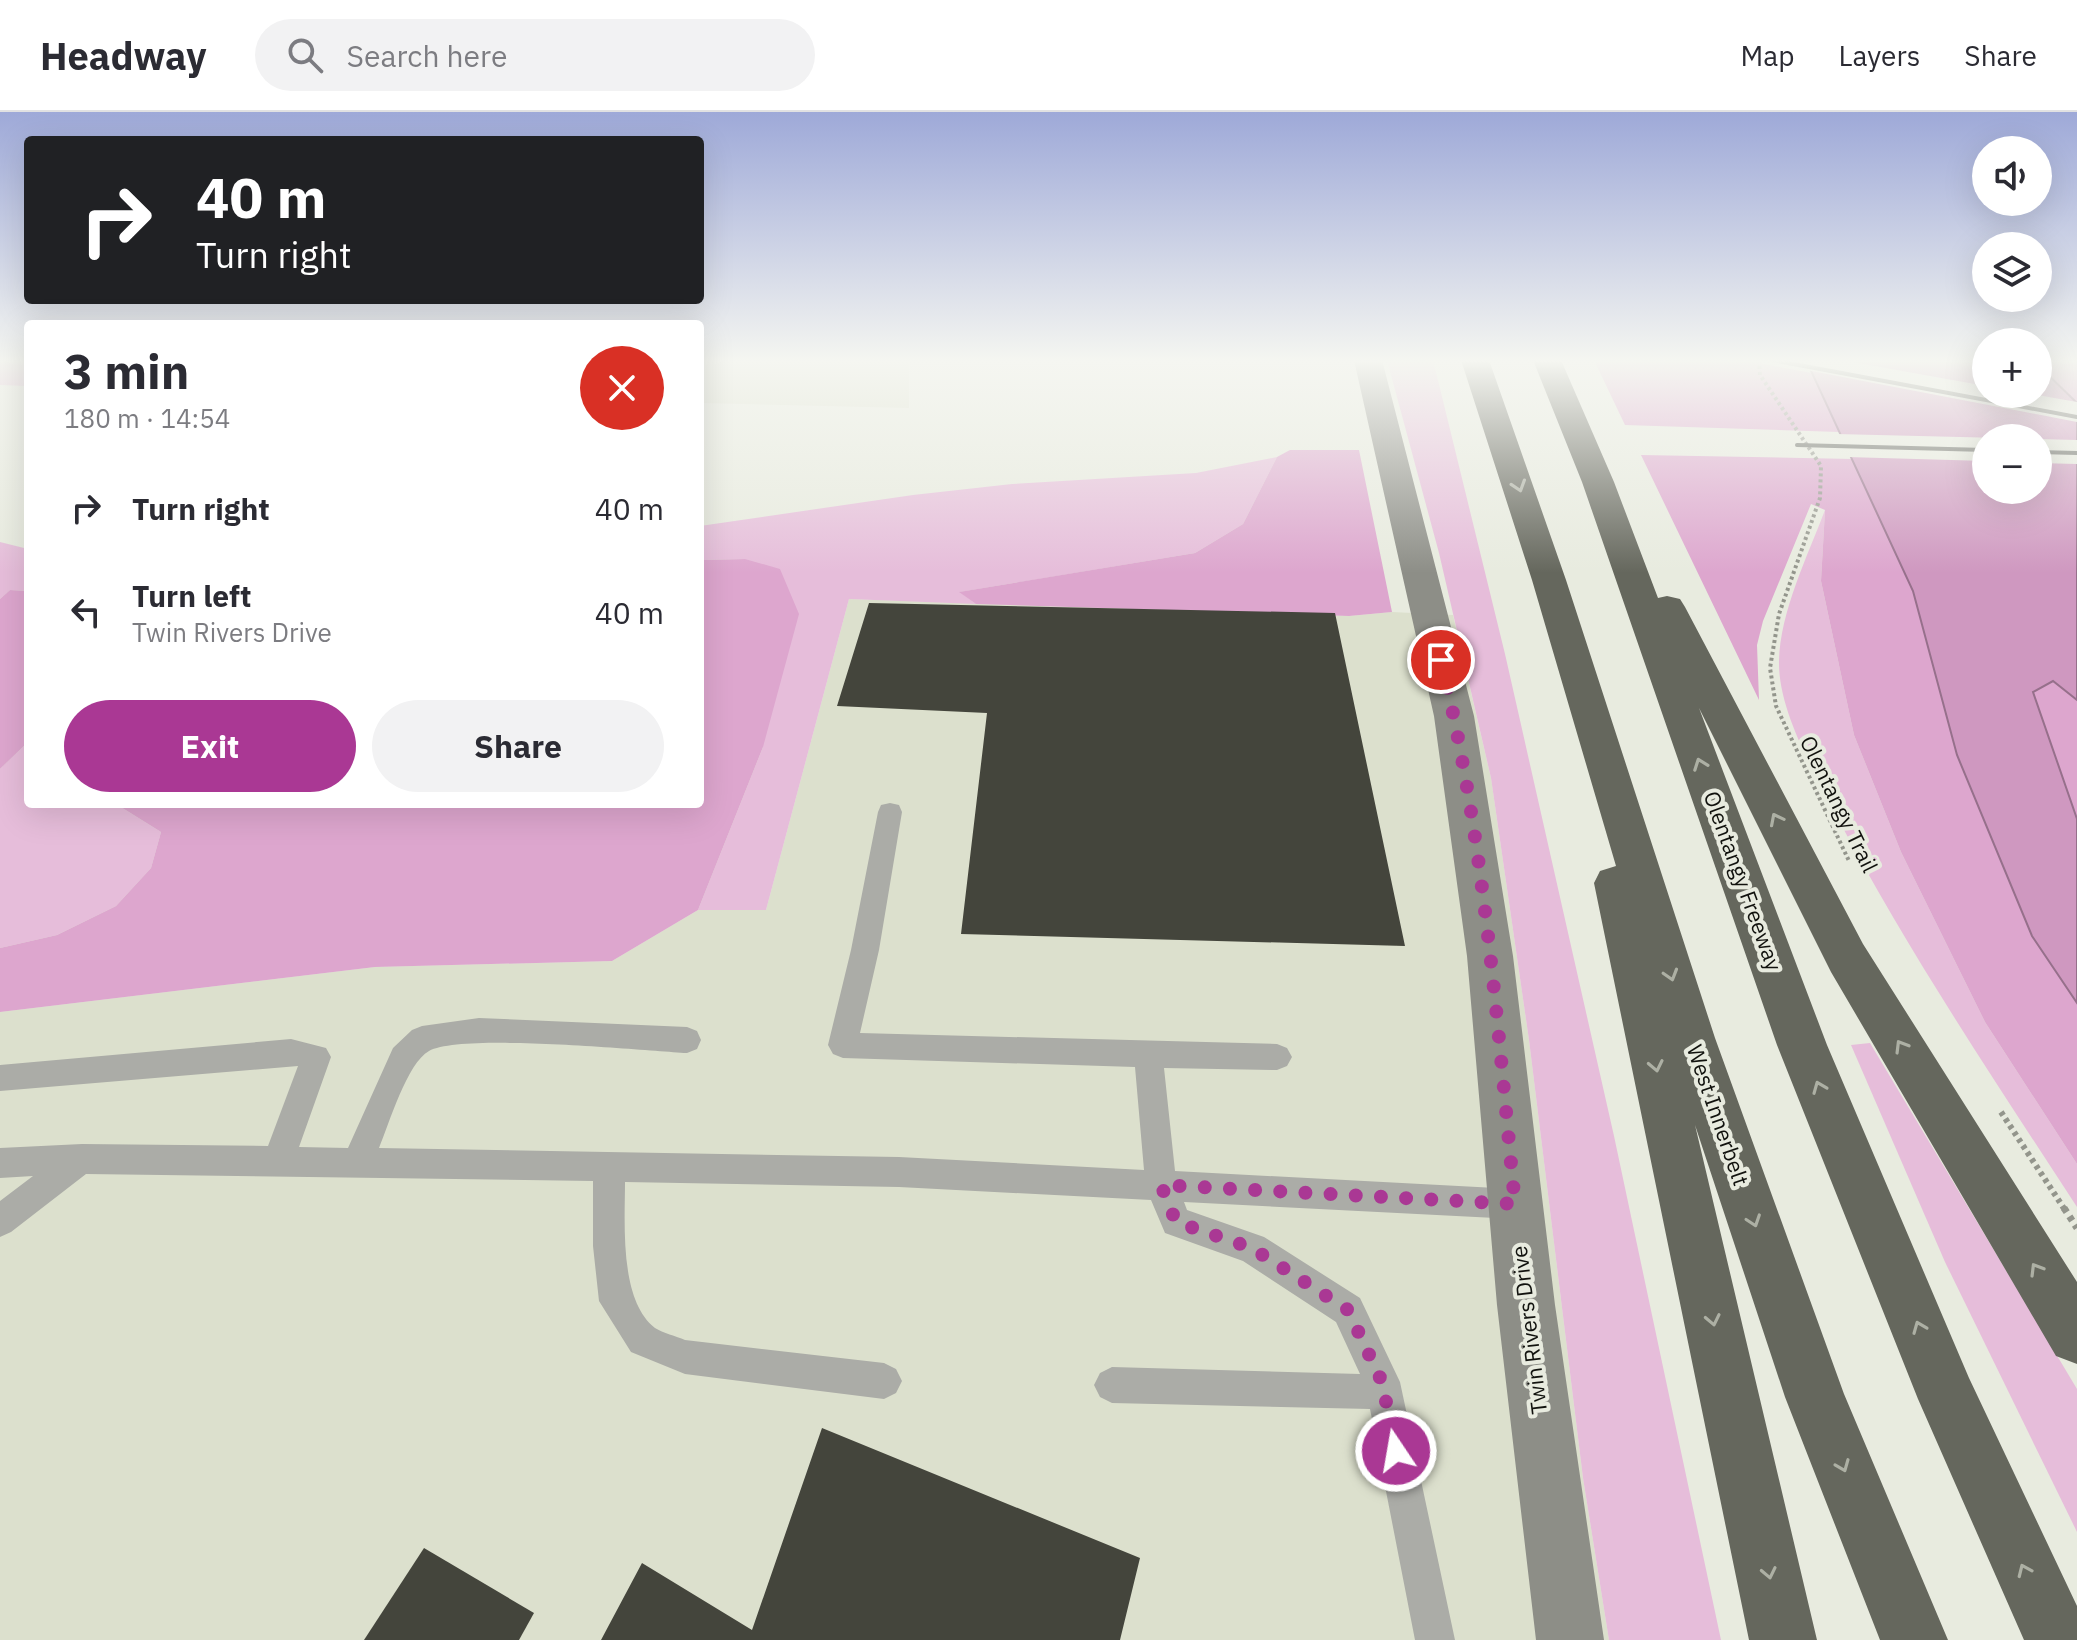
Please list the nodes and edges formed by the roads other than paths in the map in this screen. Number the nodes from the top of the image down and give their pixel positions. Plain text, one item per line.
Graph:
1 (1385, 431) edge
2 (1499, 431) edge
3 (1577, 431) edge
4 (1598, 482) junction
5 (1549, 580) junction
6 (890, 812) dead end
7 (687, 1040) dead end
8 (1148, 1055) junction
9 (1277, 1057) dead end
10 (0, 1078) edge
11 (82, 1158) junction
12 (278, 1161) junction
13 (357, 1162) junction
14 (0, 1163) edge
15 (609, 1166) junction
16 (1161, 1185) junction
17 (1515, 1204) junction
18 (0, 1221) edge
19 (2077, 1335) edge
20 (884, 1381) dead end
21 (1112, 1385) dead end
22 (1384, 1392) junction
23 (1435, 1640) edge
24 (1570, 1640) edge
25 (1783, 1640) edge
26 (1914, 1640) edge
27 (2058, 1640) edge

1 - 17 main road, Twin Rivers Drive
2 -> 5 highway
3 - 4 highway, Olentangy Freeway
19 -> 4 highway
27 -> 4 highway, Olentangy Freeway
5 -> 25 highway
5 -> 26 highway, West Innerbelt
6 - 8 lane
7 - 13 lane
8 - 9 lane
8 - 16 lane
10 - 12 lane
11 - 12 lane
11 - 14 lane
11 - 18 lane
12 - 13 lane
13 - 15 lane
15 - 16 lane
15 - 20 lane
16 - 17 lane
16 - 22 lane
17 - 24 main road, Twin Rivers Drive
21 - 22 lane
22 - 23 lane

